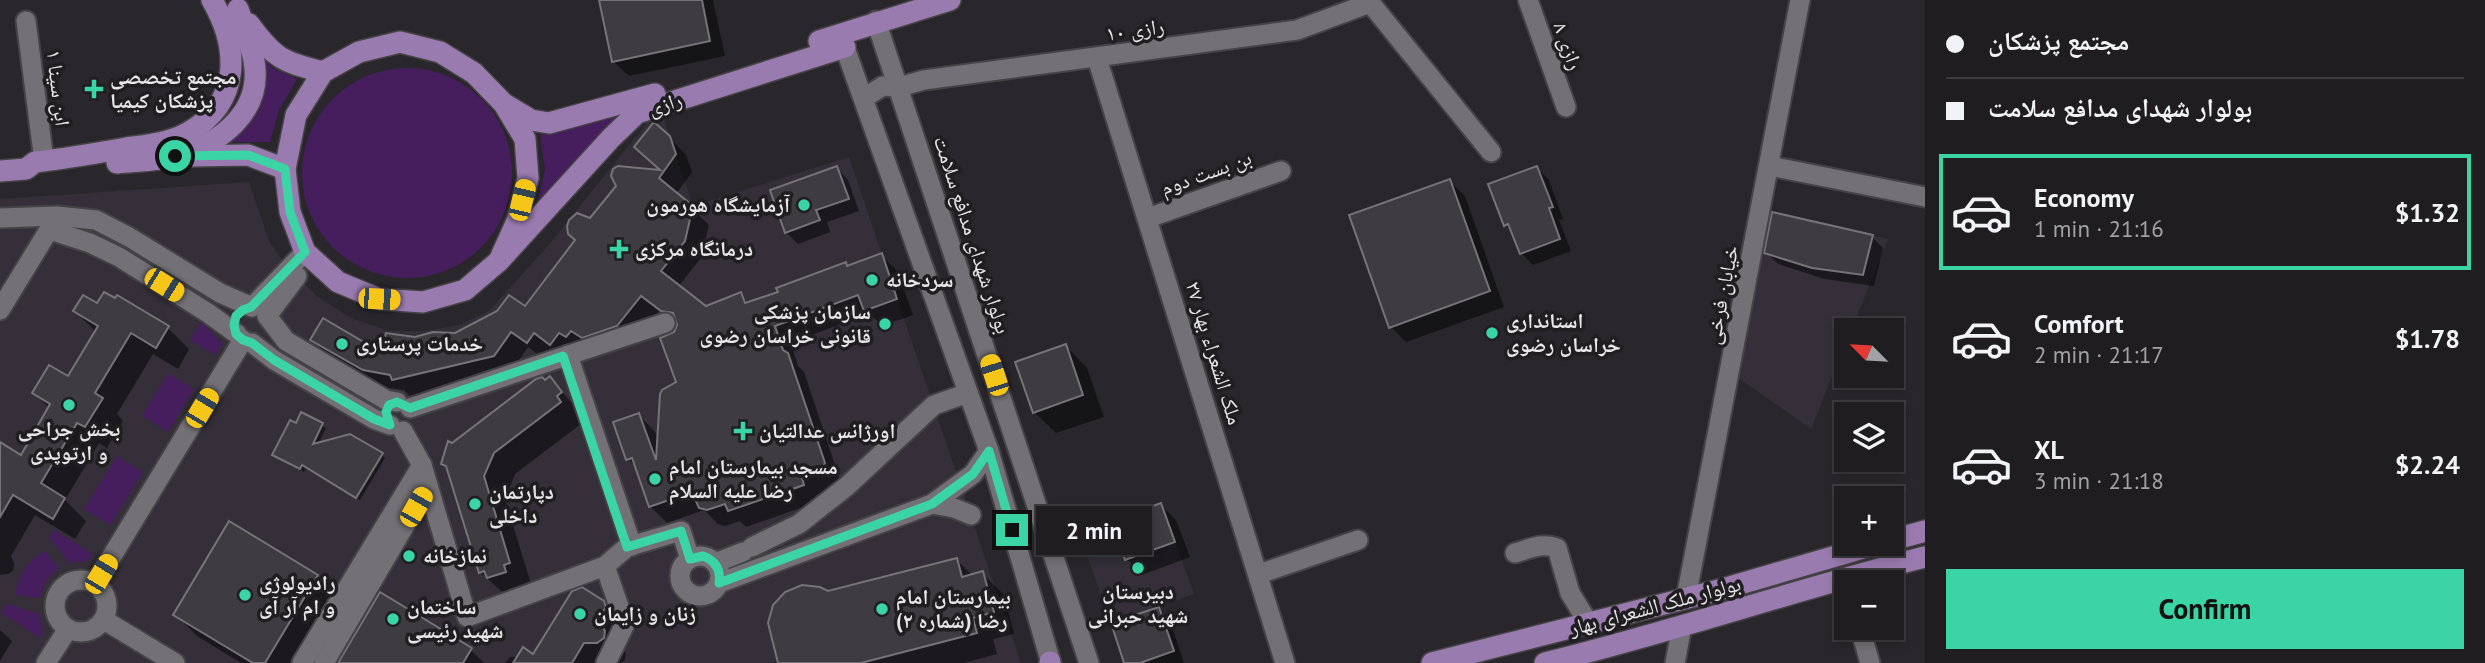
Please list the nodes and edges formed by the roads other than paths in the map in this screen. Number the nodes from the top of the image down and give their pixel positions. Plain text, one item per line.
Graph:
1 (212, 0) edge
2 (950, 0) edge
3 (1528, 0) edge
4 (1800, 0) edge
5 (1369, 1) edge
6 (236, 5) edge
7 (26, 21) dead end
8 (876, 22) junction
9 (843, 41) junction
10 (1097, 58) junction
11 (323, 72) junction
12 (899, 87) junction
13 (864, 98) junction
14 (504, 104) junction
15 (1566, 107) dead end
16 (1491, 152) dead end
17 (175, 156) junction
18 (35, 165) junction
19 (1770, 166) junction
20 (285, 169) junction
21 (0, 171) edge
22 (1281, 171) dead end
23 (1925, 197) edge
24 (0, 218) edge
25 (1147, 218) junction
26 (53, 223) junction
27 (309, 256) junction
28 (499, 261) junction
29 (0, 310) edge
30 (259, 311) junction
31 (665, 323) dead end
32 (244, 339) junction
33 (565, 356) junction
34 (968, 393) junction
35 (403, 405) junction
36 (396, 428) junction
37 (989, 451) junction
38 (422, 465) junction
39 (428, 486) junction
40 (932, 504) junction
41 (971, 515) dead end
42 (1923, 531) edge
43 (1904, 537) edge
44 (1358, 540) dead end
45 (629, 547) junction
46 (1515, 553) dead end
47 (1835, 556) edge
48 (1925, 557) edge
49 (690, 559) junction
50 (715, 563) junction
51 (605, 569) junction
52 (1881, 570) edge
53 (1259, 574) junction
54 (719, 583) junction
55 (95, 584) junction
56 (1834, 584) edge
57 (360, 585) junction
58 (1686, 598) junction
59 (104, 620) junction
60 (1590, 624) junction
61 (1682, 626) junction
62 (68, 629) junction
63 (1863, 640) edge
64 (46, 663) edge
65 (175, 663) edge
66 (303, 663) edge
67 (324, 663) edge
68 (606, 663) edge
69 (1050, 663) edge
70 (1090, 663) edge
71 (1285, 663) edge
72 (1432, 663) edge
73 (1545, 663) edge
74 (1675, 663) edge
75 (1870, 663) edge

1 - 18 main road
2 - 8 main road
3 - 15 street, رازی ۸
4 - 19 street, خیابان فرخی
5 - 10 street, رازی ۱۰
5 - 16 street
6 - 11 main road
6 - 17 main road
7 - 18 street, ابن سینا ۱
8 - 9 main road
8 - 12 street, بولوار شهدای مدافع سلامت
9 - 13 street
9 - 14 main road, رازی
9 - 28 main road, رازی
10 - 12 street, رازی ۱۰
10 - 25 street, ملک الشعراء بهار ۲۷
11 - 14 main road
11 - 20 main road
12 - 13 street, رازی ۱۰
12 - 70 street, بولوار شهدای مدافع سلامت
13 - 34 street
14 - 28 main road
17 - 18 main road
17 - 20 main road
18 - 21 main road
19 - 23 street
19 - 58 street, خیابان فرخی
20 - 27 main road
22 - 25 street, بن بست دوم
24 - 26 street
25 - 53 street, ملک الشعراء بهار ۲۷
26 - 29 street
26 - 30 street
26 - 32 street
27 - 28 main road, رازی
27 - 30 street
30 - 32 street
30 - 32 street
30 - 35 street
31 - 33 street
32 - 36 street
32 - 55 street
33 - 35 street
33 - 45 street
34 - 37 street
34 - 50 street
35 - 36 street
36 - 38 street
37 - 40 street
37 - 69 street
38 - 39 street
38 - 57 street
39 - 51 street
39 - 57 street
40 - 41 street
40 - 54 street
42 - 43 main road
44 - 53 street
45 - 49 street
45 - 51 street
46 - 60 street
47 - 58 main road, بولوار ملک الشعرای بهار
48 - 52 main road, بولوار ملک الشعرای بهار
49 - 50 street
49 - 54 street
50 - 54 street
51 - 68 street
53 - 71 street, ملک الشعراء بهار ۲۷
55 - 59 street
55 - 62 street
56 - 61 main road, بولوار ملک الشعرای بهار
57 - 66 street
57 - 67 street
58 - 60 main road, بولوار ملک الشعرای بهار
58 - 61 main road
59 - 62 street
59 - 65 street
60 - 72 main road, بولوار ملک الشعرای بهار
61 - 73 main road, بولوار ملک الشعرای بهار
61 - 74 street
62 - 64 street
63 - 75 street

